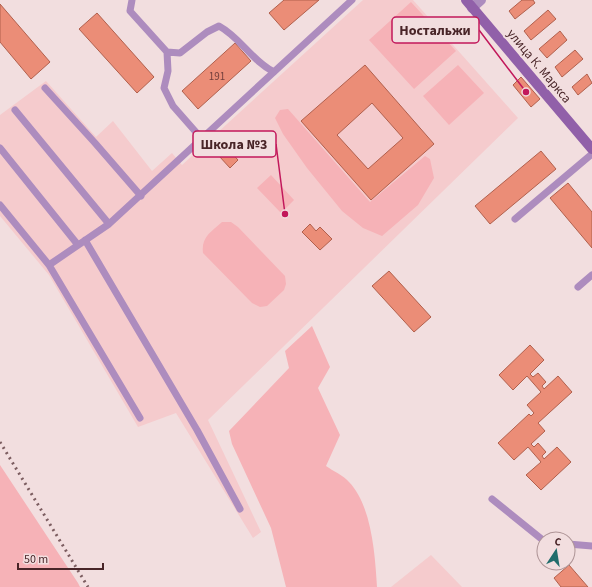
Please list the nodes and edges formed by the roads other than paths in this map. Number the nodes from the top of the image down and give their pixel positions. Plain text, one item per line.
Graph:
1 (132, 0) edge
2 (352, 0) edge
3 (466, 0) edge
4 (481, 0) edge
5 (472, 8) junction
6 (167, 52) junction
7 (274, 72) junction
8 (45, 88) dead end
9 (15, 110) dead end
10 (202, 139) junction
11 (0, 148) edge
12 (592, 149) edge
13 (592, 154) edge
14 (141, 196) junction
15 (0, 205) edge
16 (515, 219) dead end
17 (109, 224) junction
18 (85, 240) junction
19 (78, 245) junction
20 (49, 265) junction
21 (592, 275) edge
22 (578, 286) dead end
23 (140, 418) dead end
24 (492, 499) dead end
25 (240, 509) dead end
26 (536, 535) edge
27 (576, 545) edge
28 (592, 546) edge

1 - 6 lane
2 - 7 lane
3 - 5 main road, улица К. Маркса
4 - 5 street
5 - 12 main road, улица К. Маркса
6 - 7 lane
6 - 10 lane
7 - 10 lane
8 - 14 lane
9 - 17 lane
10 - 14 lane
11 - 19 lane
13 - 16 lane
14 - 17 lane
15 - 20 lane
17 - 18 lane
18 - 19 lane
18 - 25 lane
19 - 20 lane
20 - 23 lane
21 - 22 lane
24 - 26 lane
27 - 28 lane

